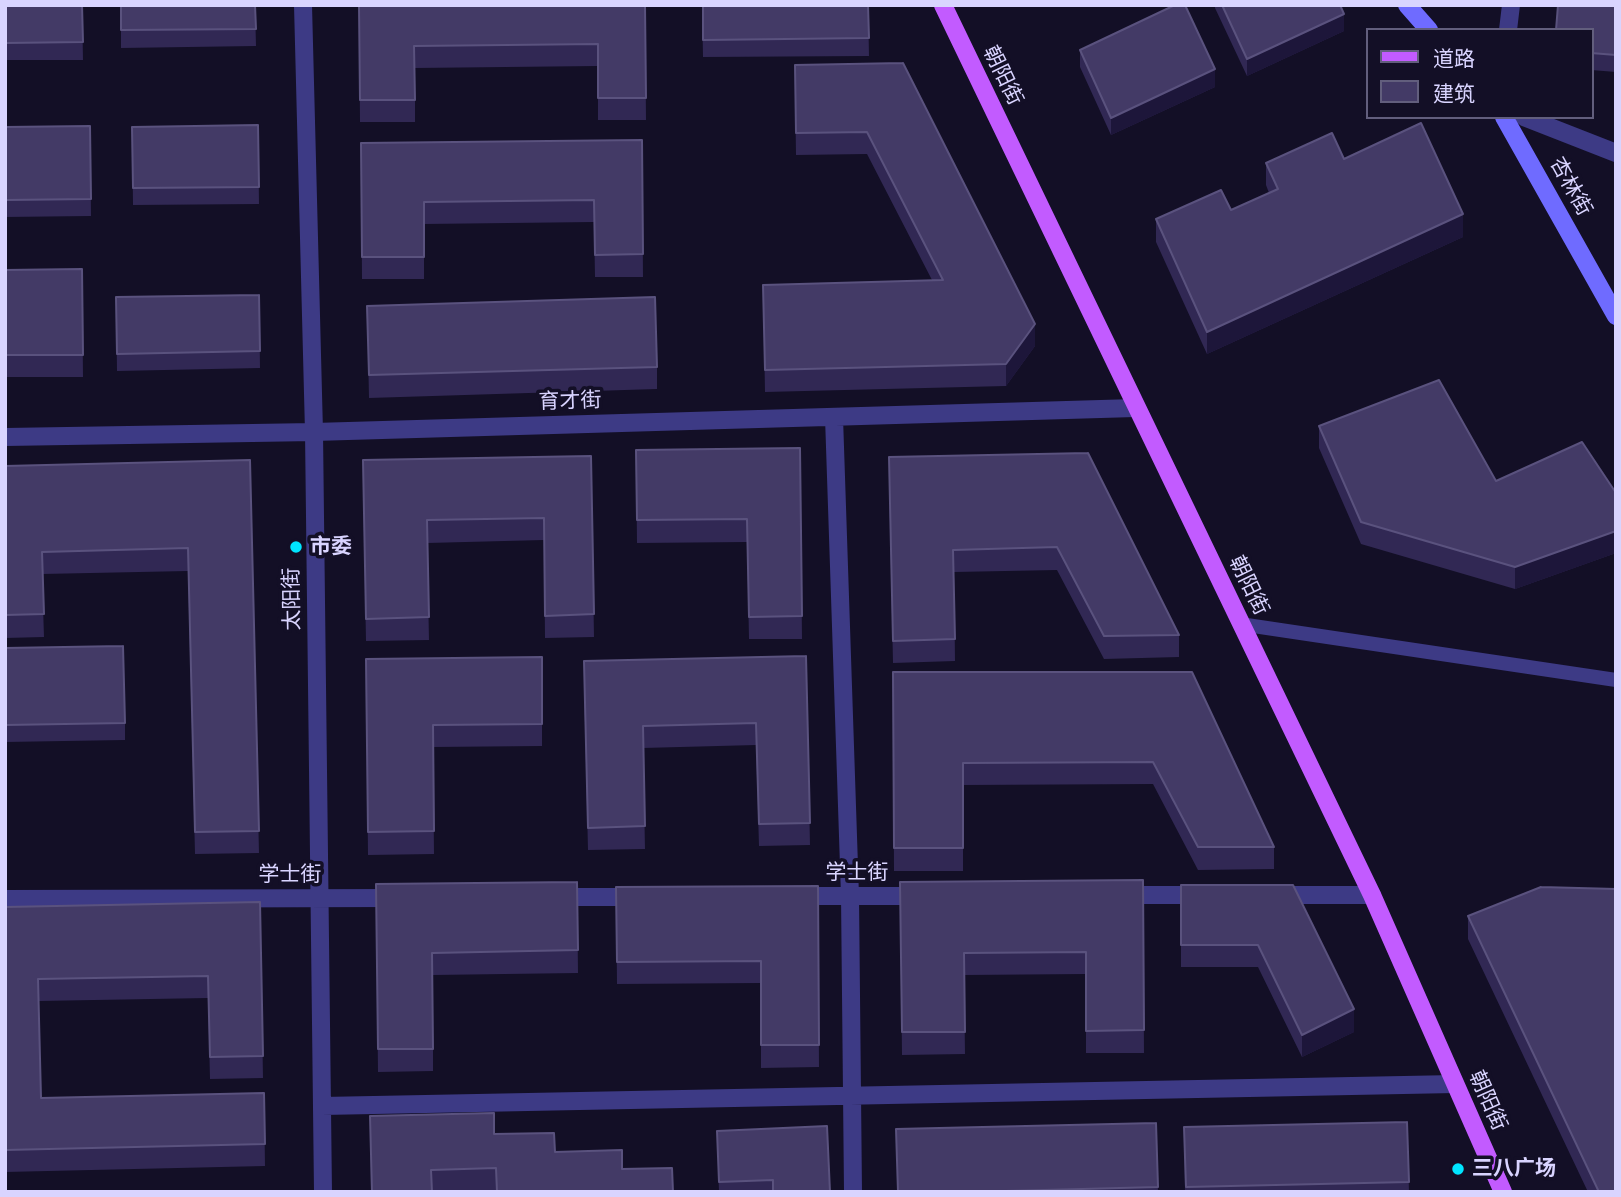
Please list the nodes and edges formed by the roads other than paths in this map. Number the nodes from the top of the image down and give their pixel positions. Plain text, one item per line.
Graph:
1 (303, 5) edge
2 (943, 5) edge
3 (1407, 5) edge
4 (1511, 5) edge
5 (1427, 28) edge
6 (1508, 28) edge
7 (1505, 119) edge
8 (1529, 119) edge
9 (1616, 153) edge
10 (1616, 316) edge
11 (1135, 408) junction
12 (834, 417) junction
13 (314, 432) junction
14 (5, 437) edge
15 (1241, 624) junction
16 (1616, 680) edge
17 (1097, 895) edge
18 (1221, 895) edge
19 (1262, 895) edge
20 (1372, 895) junction
21 (782, 896) edge
22 (850, 896) junction
23 (946, 896) edge
24 (536, 897) edge
25 (659, 897) edge
26 (318, 898) junction
27 (414, 898) edge
28 (5, 899) edge
29 (1455, 1084) junction
30 (851, 1096) junction
31 (323, 1106) junction
32 (323, 1192) edge
33 (853, 1192) edge
34 (1503, 1192) edge

1 - 13 street, 太阳街
2 - 11 main road, 朝阳街
3 - 5 street
4 - 6 street
7 - 10 street, 杏林街
8 - 9 street
11 - 12 street, 育才街
11 - 15 main road, 朝阳街
12 - 13 street, 育才街
12 - 22 street
13 - 14 street, 育才街
13 - 26 street, 太阳街
15 - 16 lane
15 - 20 main road, 朝阳街
17 - 18 street
19 - 20 street
20 - 29 main road, 朝阳街
21 - 22 street, 学士街
22 - 23 street, 学士街
22 - 30 street
24 - 25 street
26 - 27 street, 学士街
26 - 28 street, 学士街
26 - 31 street, 太阳街
29 - 30 street
29 - 34 main road, 朝阳街
30 - 31 street
30 - 33 street
31 - 32 street, 太阳街

